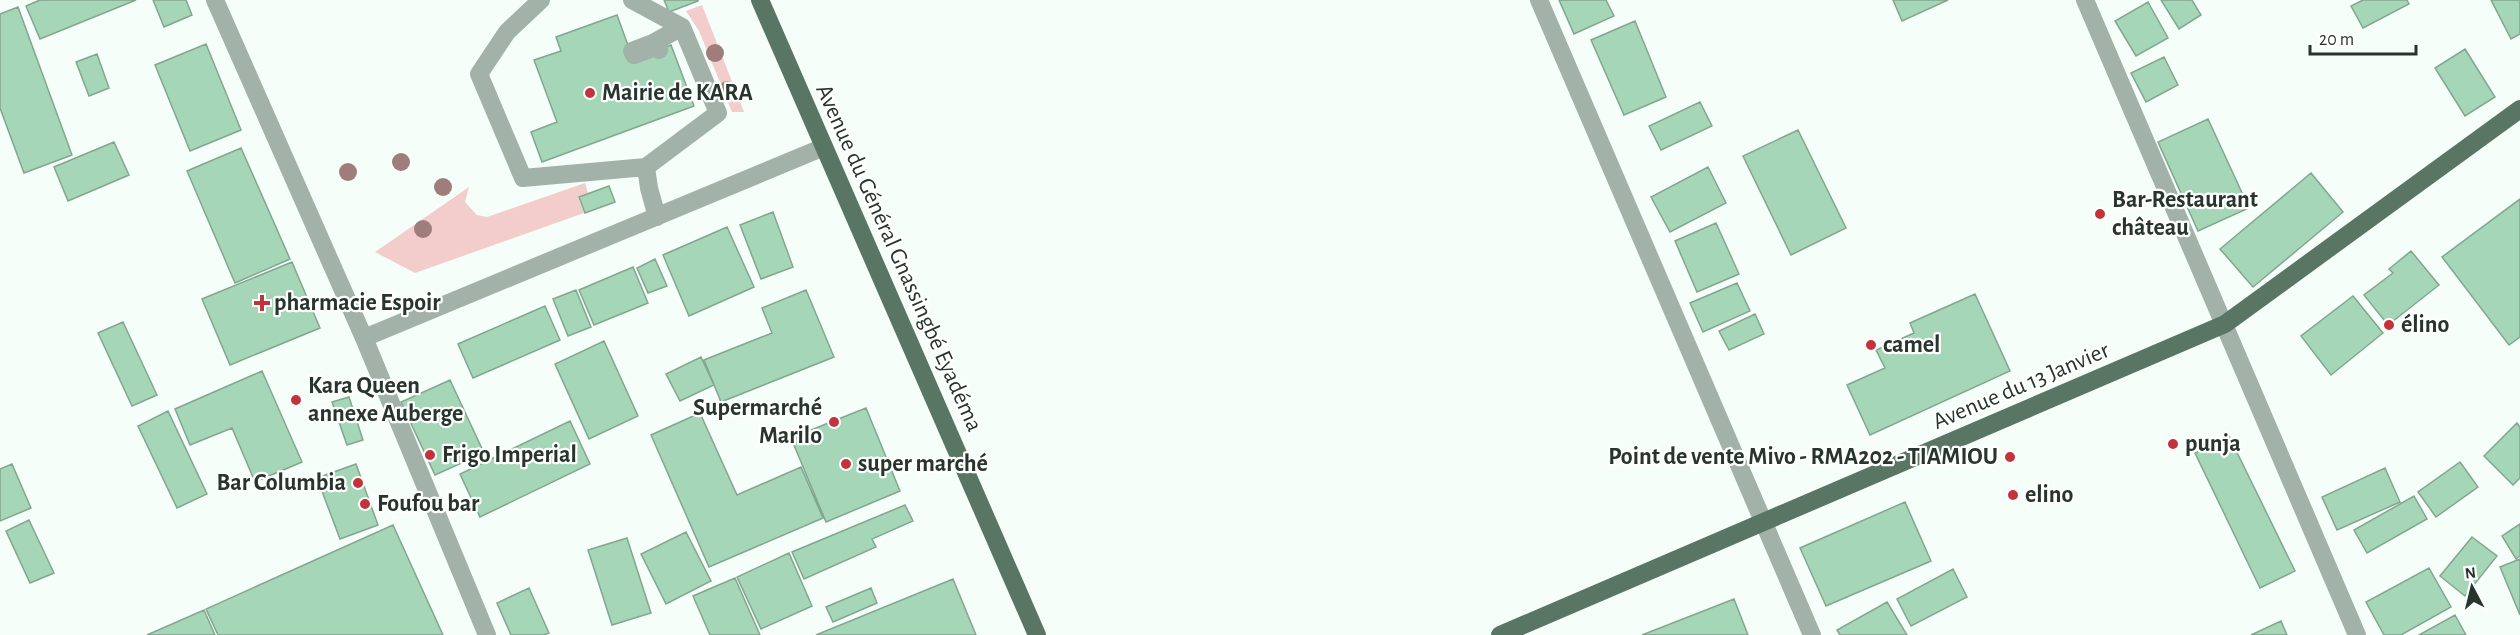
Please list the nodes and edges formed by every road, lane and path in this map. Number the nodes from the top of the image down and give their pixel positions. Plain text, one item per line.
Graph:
1 (216, 0) edge
2 (541, 0) edge
3 (632, 0) edge
4 (760, 0) edge
5 (1539, 0) edge
6 (2085, 0) edge
7 (682, 27) junction
8 (659, 50) dead end
9 (2520, 109) edge
10 (824, 147) junction
11 (646, 166) junction
12 (657, 217) junction
13 (2225, 324) junction
14 (364, 338) junction
15 (1762, 523) junction
16 (1036, 634) edge
17 (487, 635) edge
18 (1500, 635) edge
19 (1812, 635) edge
20 (2357, 635) edge

1 - 14 street
2 - 11 street
3 - 7 street
4 - 10 main road, Avenue du Général Gnassingbé Eyadéma
5 - 15 street
6 - 13 street
7 - 8 street
7 - 11 street
9 - 13 main road, Avenue du 13 Janvier
10 - 12 street
10 - 16 main road, Avenue du Général Gnassingbé Eyadéma
11 - 12 street
12 - 14 street
13 - 15 main road, Avenue du 13 Janvier
13 - 20 street
14 - 17 street
15 - 18 main road, Avenue du 13 Janvier
15 - 19 street

